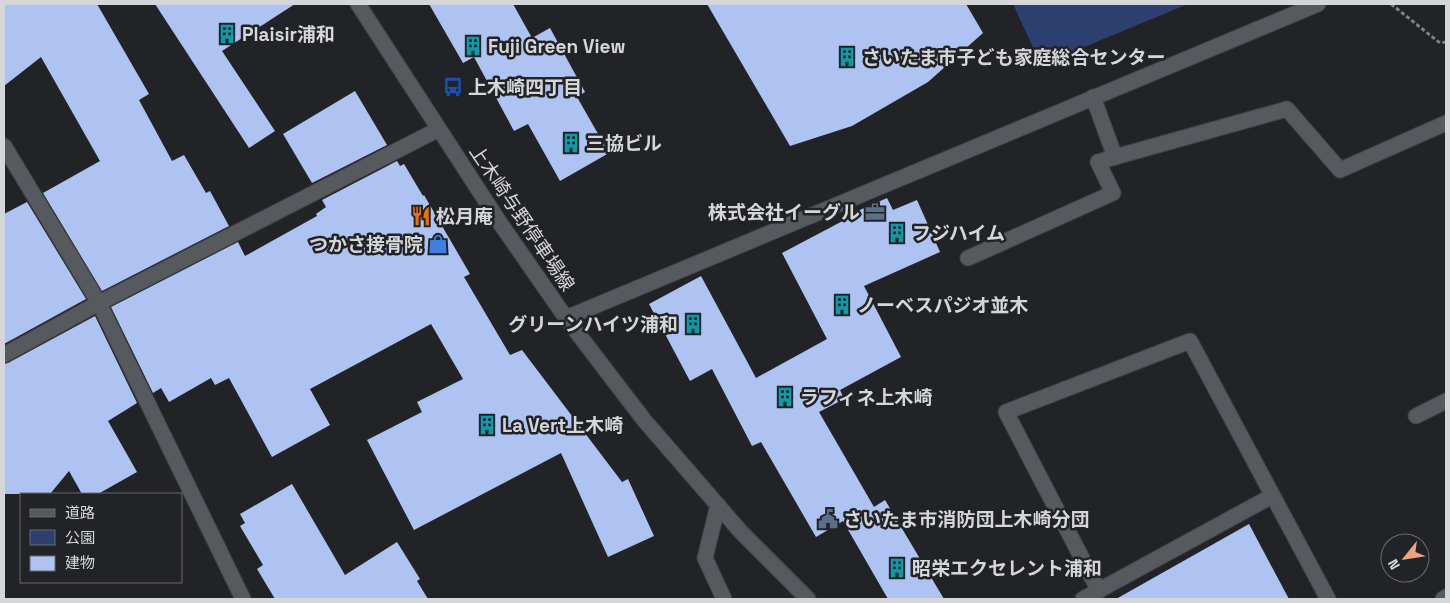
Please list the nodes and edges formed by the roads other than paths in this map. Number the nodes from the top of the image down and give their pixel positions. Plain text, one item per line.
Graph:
1 (358, 4) edge
2 (1318, 4) edge
3 (1093, 97) junction
4 (1446, 123) edge
5 (439, 129) junction
6 (4, 146) edge
7 (1115, 157) junction
8 (968, 258) dead end
9 (100, 303) junction
10 (566, 318) junction
11 (4, 355) edge
12 (1446, 401) edge
13 (1416, 416) dead end
14 (1272, 496) junction
15 (718, 506) junction
16 (1099, 591) junction
17 (243, 599) edge
18 (724, 599) edge
19 (808, 599) edge
20 (1083, 599) edge
21 (1328, 599) edge

1 - 5 street, 上木崎与野停車場線
2 - 3 street
3 - 7 street
3 - 10 street
4 - 7 street
5 - 9 street
5 - 10 street, 上木崎与野停車場線
6 - 9 street
7 - 8 street
9 - 11 street
9 - 17 street
10 - 15 street, 上木崎与野停車場線
12 - 13 street
14 - 16 street
14 - 16 street
14 - 21 street
15 - 18 street
15 - 19 street, 上木崎与野停車場線
16 - 20 street

